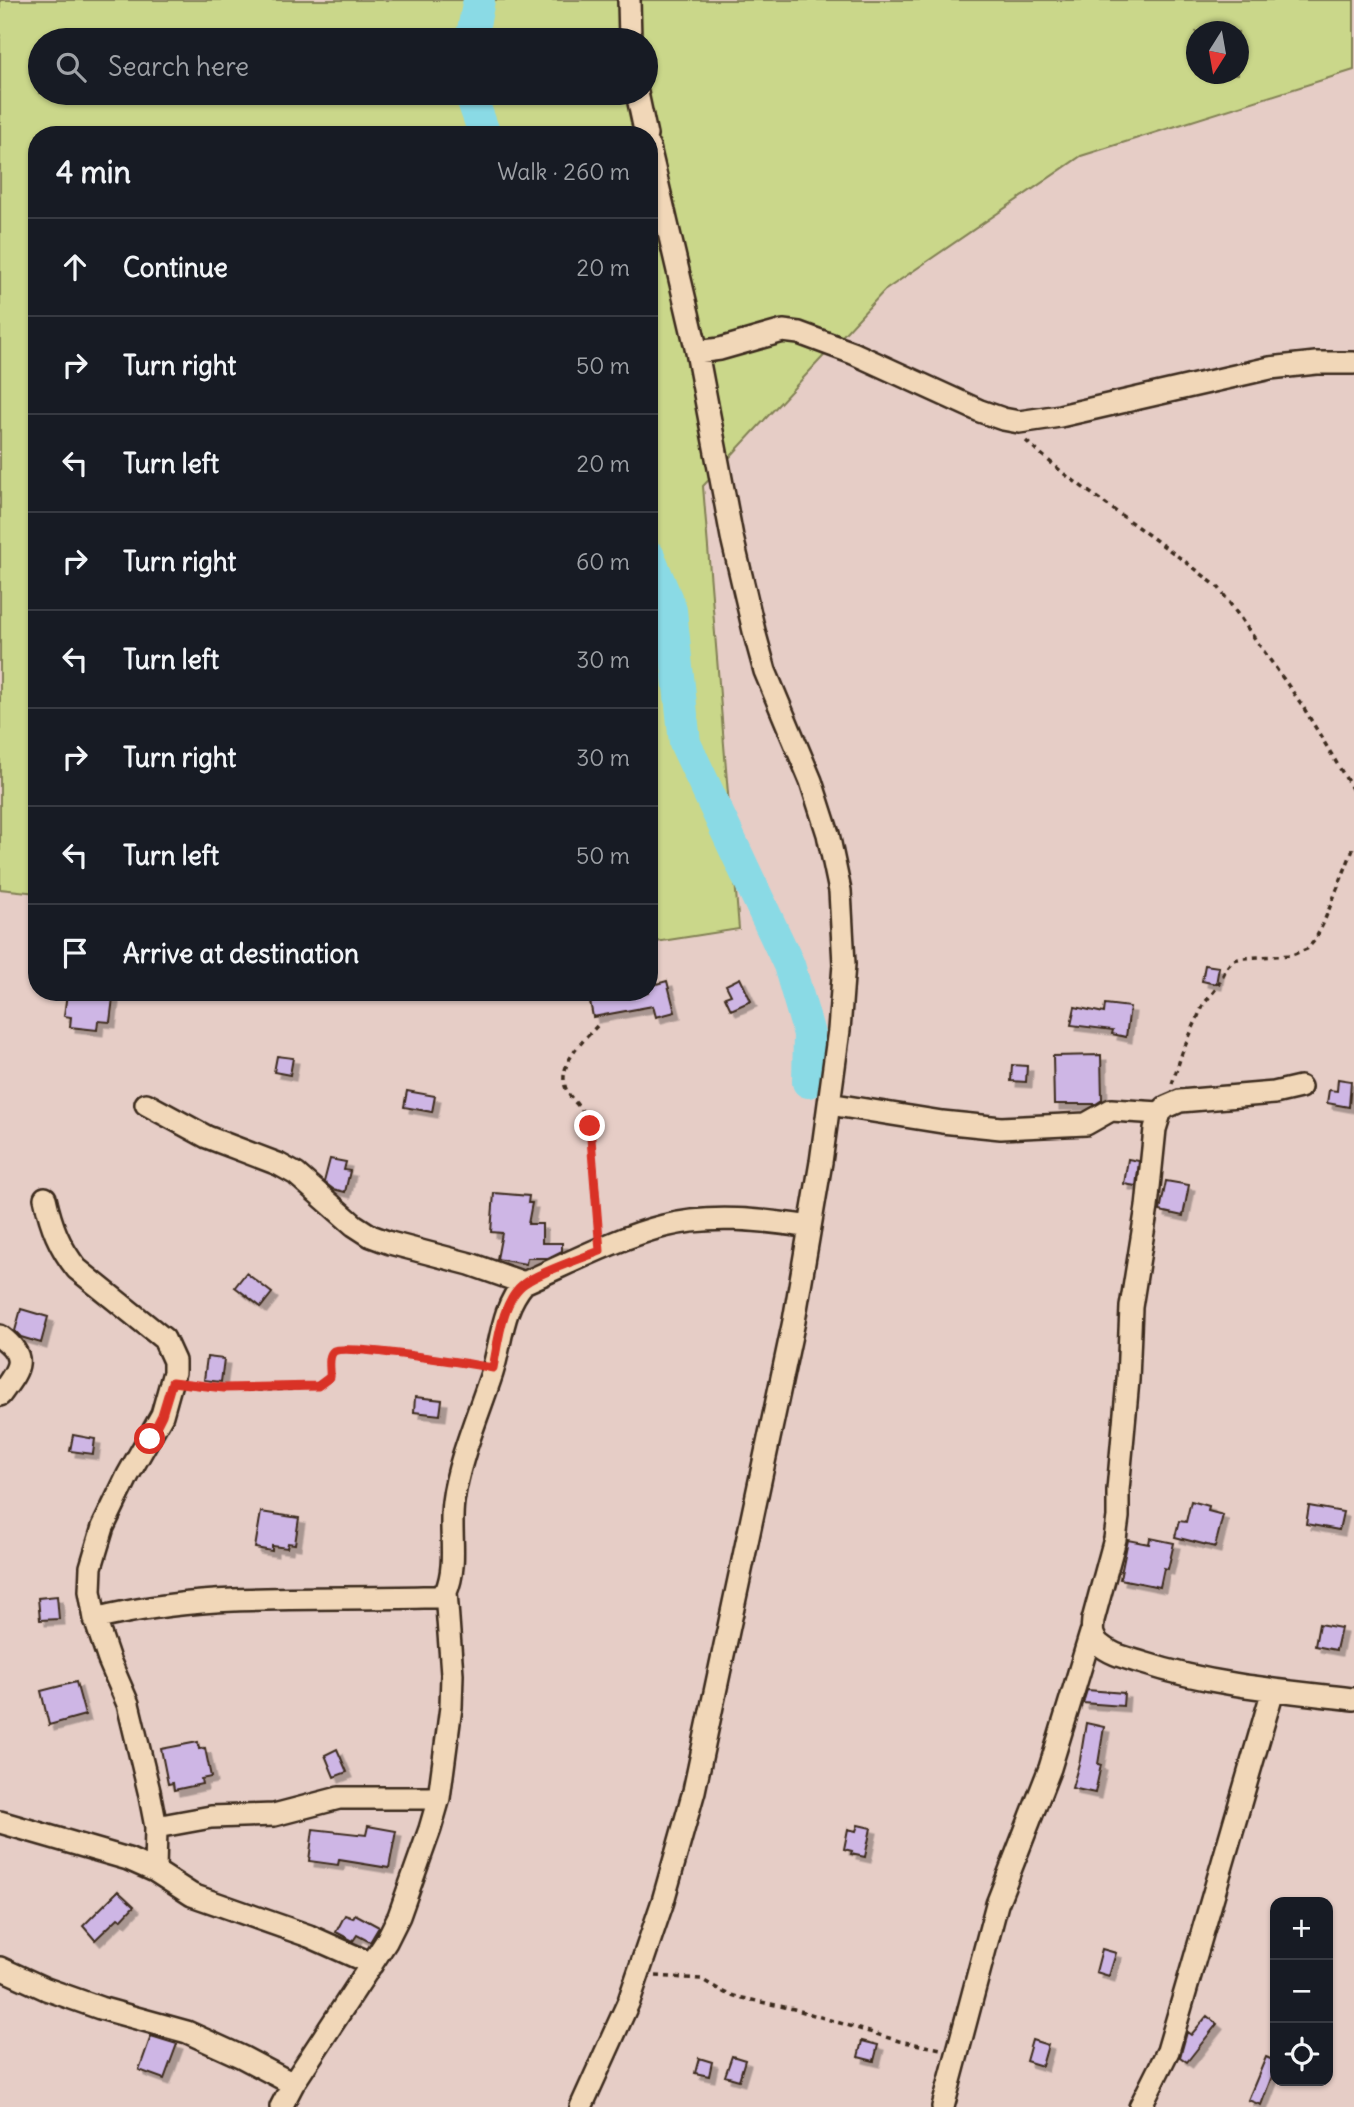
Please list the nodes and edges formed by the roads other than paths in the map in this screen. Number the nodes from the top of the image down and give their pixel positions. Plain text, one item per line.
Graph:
1 (629, 0) edge
2 (630, 28) edge
3 (640, 105) edge
4 (644, 126) edge
5 (658, 185) edge
6 (697, 352) junction
7 (1354, 363) edge
8 (1300, 1087) dead end
9 (146, 1104) dead end
10 (829, 1104) junction
11 (1163, 1110) junction
12 (46, 1198) dead end
13 (810, 1227) junction
14 (524, 1283) junction
15 (0, 1336) edge
16 (0, 1395) edge
17 (446, 1592) junction
18 (94, 1619) junction
19 (1091, 1633) junction
20 (1273, 1690) junction
21 (1354, 1699) edge
22 (439, 1798) junction
23 (0, 1822) edge
24 (156, 1827) junction
25 (155, 1871) junction
26 (372, 1964) junction
27 (0, 1968) edge
28 (293, 2084) junction
29 (281, 2107) edge
30 (582, 2107) edge
31 (943, 2107) edge
32 (1140, 2107) edge

1 - 2 street
3 - 4 street
5 - 6 street
6 - 7 street
6 - 10 street
8 - 11 street
9 - 14 street
10 - 11 street
10 - 13 street
11 - 19 street
12 - 18 street
13 - 14 street
13 - 30 street
14 - 17 street
15 - 16 street
17 - 18 street
17 - 22 street
18 - 24 street
19 - 20 street
19 - 31 street
20 - 21 street
20 - 32 street
22 - 24 street
22 - 26 street
23 - 25 street
24 - 25 street
25 - 26 street
26 - 28 street
27 - 28 street
28 - 29 street

